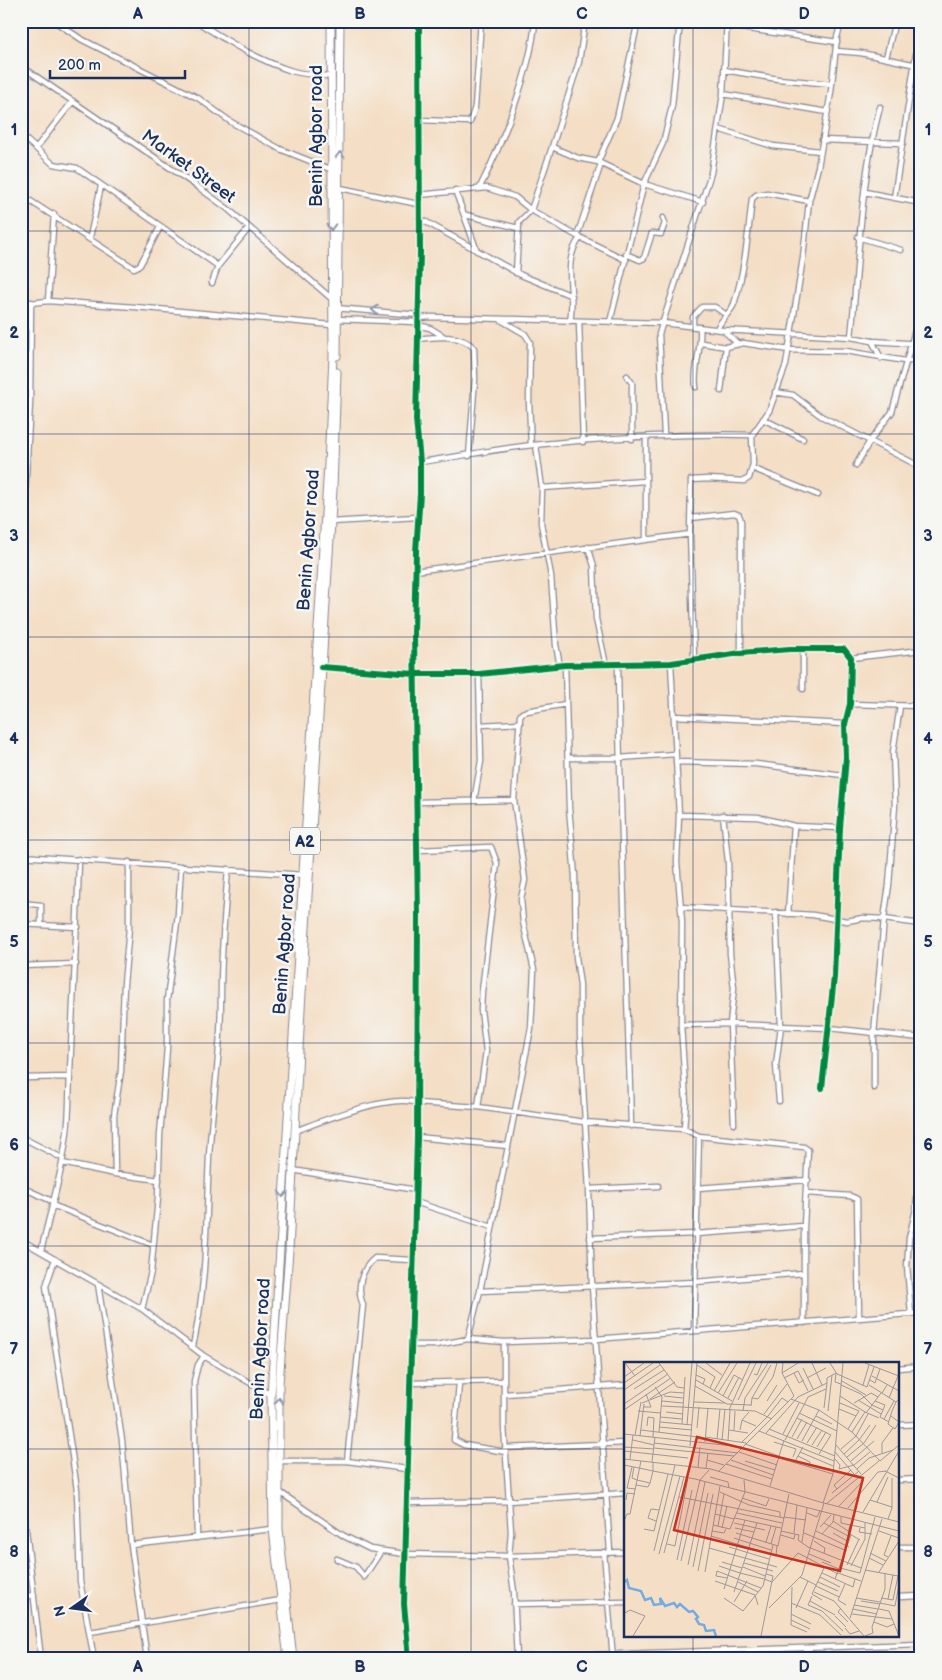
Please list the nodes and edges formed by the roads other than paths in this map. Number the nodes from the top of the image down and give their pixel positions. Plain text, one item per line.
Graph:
1 (54, 21) edge
2 (196, 21) edge
3 (331, 21) edge
4 (340, 21) edge
5 (419, 21) edge
6 (481, 21) edge
7 (526, 21) edge
8 (554, 21) edge
9 (585, 21) edge
10 (638, 21) edge
11 (680, 21) edge
12 (693, 21) edge
13 (842, 21) edge
14 (895, 21) edge
15 (921, 21) edge
16 (535, 22) edge
17 (727, 24) edge
18 (837, 42) junction
19 (836, 51) junction
20 (886, 58) junction
21 (21, 66) edge
22 (914, 66) junction
23 (921, 66) edge
24 (724, 70) junction
25 (330, 77) junction
26 (832, 84) junction
27 (723, 94) junction
28 (73, 101) junction
29 (880, 107) dead end
30 (827, 112) junction
31 (419, 120) junction
32 (718, 129) junction
33 (21, 135) edge
34 (822, 140) junction
35 (871, 141) junction
36 (903, 143) junction
37 (36, 148) junction
38 (552, 148) junction
39 (820, 152) junction
40 (600, 163) junction
41 (330, 169) junction
42 (644, 184) junction
43 (101, 186) junction
44 (480, 187) junction
45 (340, 188) junction
46 (455, 190) junction
47 (865, 192) junction
48 (419, 194) junction
49 (21, 195) edge
50 (894, 198) junction
51 (809, 201) junction
52 (703, 202) junction
53 (921, 203) edge
54 (418, 204) junction
55 (531, 210) junction
56 (54, 214) junction
57 (466, 215) junction
58 (419, 218) junction
59 (663, 218) dead end
60 (160, 227) junction
61 (249, 228) junction
62 (518, 228) junction
63 (90, 237) junction
64 (579, 237) junction
65 (858, 237) junction
66 (900, 250) dead end
67 (477, 252) junction
68 (626, 254) junction
69 (626, 260) junction
70 (218, 266) junction
71 (516, 273) junction
72 (212, 283) dead end
73 (572, 296) junction
74 (332, 299) junction
75 (48, 301) junction
76 (31, 302) junction
77 (21, 304) edge
78 (335, 308) junction
79 (921, 309) edge
80 (417, 313) junction
81 (726, 314) junction
82 (500, 319) junction
83 (334, 321) junction
84 (570, 321) junction
85 (579, 321) junction
86 (418, 322) junction
87 (610, 322) junction
88 (663, 323) junction
89 (693, 326) junction
90 (700, 327) junction
91 (720, 330) junction
92 (792, 334) junction
93 (443, 336) junction
94 (851, 337) junction
95 (417, 338) junction
96 (872, 341) junction
97 (737, 342) junction
98 (702, 343) junction
99 (910, 344) junction
100 (921, 344) edge
101 (726, 347) junction
102 (789, 350) junction
103 (881, 358) junction
104 (905, 361) junction
105 (921, 361) edge
106 (627, 376) dead end
107 (696, 387) dead end
108 (721, 391) dead end
109 (775, 392) junction
110 (21, 402) edge
111 (30, 403) junction
112 (763, 418) junction
113 (664, 434) junction
114 (752, 434) junction
115 (646, 437) junction
116 (632, 438) junction
117 (803, 439) dead end
118 (870, 441) junction
119 (583, 442) junction
120 (534, 445) junction
121 (21, 455) edge
122 (469, 456) junction
123 (28, 457) junction
124 (420, 462) junction
125 (856, 465) dead end
126 (921, 467) edge
127 (752, 468) junction
128 (645, 481) junction
129 (542, 488) junction
130 (818, 495) dead end
131 (23, 502) edge
132 (418, 517) junction
133 (691, 518) junction
134 (331, 522) junction
135 (690, 534) junction
136 (646, 538) junction
137 (588, 547) junction
138 (22, 549) edge
139 (546, 553) junction
140 (21, 567) edge
141 (415, 571) junction
142 (803, 650) junction
143 (921, 650) edge
144 (741, 653) junction
145 (851, 658) junction
146 (694, 660) junction
147 (670, 663) junction
148 (606, 665) junction
149 (618, 665) junction
150 (563, 666) junction
151 (321, 667) junction
152 (415, 674) junction
153 (480, 674) junction
154 (803, 689) dead end
155 (566, 704) junction
156 (850, 704) junction
157 (900, 706) junction
158 (921, 706) edge
159 (674, 716) junction
160 (520, 723) junction
161 (845, 724) junction
162 (480, 725) junction
163 (675, 754) junction
164 (569, 758) junction
165 (619, 758) junction
166 (676, 762) junction
167 (843, 774) junction
168 (514, 800) junction
169 (474, 801) junction
170 (417, 802) junction
171 (679, 815) junction
172 (722, 815) junction
173 (794, 826) junction
174 (840, 828) junction
175 (418, 850) junction
176 (21, 856) edge
177 (80, 859) junction
178 (129, 862) junction
179 (182, 866) junction
180 (228, 870) junction
181 (303, 875) junction
182 (21, 903) edge
183 (681, 907) junction
184 (730, 910) junction
185 (776, 912) junction
186 (788, 914) junction
187 (835, 918) junction
188 (884, 919) junction
189 (21, 924) edge
190 (921, 924) edge
191 (41, 925) junction
192 (78, 927) junction
193 (76, 964) junction
194 (21, 966) edge
195 (730, 1024) junction
196 (681, 1025) junction
197 (781, 1026) junction
198 (829, 1028) junction
199 (874, 1034) junction
200 (921, 1038) edge
201 (68, 1078) junction
202 (21, 1080) edge
203 (822, 1088) dead end
204 (874, 1088) dead end
205 (779, 1101) dead end
206 (417, 1103) junction
207 (478, 1107) junction
208 (515, 1114) junction
209 (584, 1122) junction
210 (734, 1124) dead end
211 (630, 1126) junction
212 (684, 1129) junction
213 (294, 1131) junction
214 (699, 1136) junction
215 (417, 1137) junction
216 (21, 1138) edge
217 (508, 1146) junction
218 (921, 1153) edge
219 (62, 1160) junction
220 (292, 1170) junction
221 (115, 1174) junction
222 (158, 1180) junction
223 (808, 1180) junction
224 (658, 1186) dead end
225 (21, 1187) edge
226 (697, 1188) junction
227 (589, 1189) junction
228 (416, 1190) junction
229 (807, 1193) junction
230 (415, 1202) junction
231 (52, 1203) junction
232 (492, 1226) junction
233 (804, 1226) junction
234 (696, 1234) junction
235 (590, 1238) junction
236 (21, 1240) edge
237 (153, 1246) junction
238 (280, 1250) junction
239 (41, 1251) junction
240 (289, 1251) junction
241 (55, 1259) junction
242 (412, 1260) junction
243 (804, 1273) junction
244 (695, 1282) junction
245 (98, 1284) junction
246 (592, 1286) junction
247 (480, 1291) junction
248 (142, 1309) junction
249 (921, 1313) edge
250 (911, 1314) junction
251 (859, 1318) junction
252 (804, 1323) junction
253 (694, 1331) junction
254 (468, 1339) junction
255 (596, 1339) junction
256 (504, 1342) junction
257 (412, 1345) junction
258 (193, 1346) junction
259 (204, 1356) junction
260 (921, 1366) edge
261 (900, 1368) edge
262 (504, 1381) junction
263 (410, 1383) junction
264 (459, 1384) junction
265 (624, 1385) edge
266 (598, 1387) junction
267 (505, 1394) junction
268 (271, 1396) junction
269 (921, 1424) edge
270 (900, 1425) edge
271 (624, 1442) edge
272 (602, 1444) junction
273 (506, 1450) junction
274 (278, 1461) junction
275 (347, 1462) junction
276 (407, 1469) junction
277 (921, 1479) edge
278 (900, 1480) edge
279 (21, 1487) edge
280 (278, 1491) junction
281 (606, 1494) junction
282 (624, 1494) edge
283 (508, 1501) junction
284 (407, 1503) junction
285 (273, 1529) junction
286 (197, 1538) junction
287 (131, 1545) junction
288 (900, 1547) edge
289 (921, 1547) edge
290 (381, 1550) junction
291 (604, 1552) junction
292 (610, 1552) junction
293 (624, 1552) edge
294 (405, 1554) junction
295 (509, 1556) junction
296 (337, 1559) dead end
297 (34, 1595) junction
298 (921, 1596) edge
299 (21, 1597) edge
300 (900, 1597) edge
301 (281, 1600) junction
302 (624, 1602) edge
303 (608, 1603) junction
304 (514, 1604) junction
305 (143, 1623) junction
306 (90, 1632) junction
307 (921, 1644) edge
308 (613, 1652) junction
309 (517, 1657) edge
310 (41, 1659) edge
311 (94, 1659) edge
312 (147, 1659) edge
313 (288, 1659) edge
314 (293, 1659) edge
315 (409, 1659) edge
316 (474, 1659) edge
317 (613, 1659) edge

1 - 41 street
2 - 25 street
3 - 25 highway, Benin Agbor road / A2
45 -> 4 highway, Benin Agbor road / A2
5 - 31 street
6 - 31 street
7 - 16 street
8 - 16 street
9 - 38 street
10 - 40 street
11 - 42 street
12 - 17 street
13 - 18 street
14 - 20 street
15 - 22 street
16 - 44 street
17 - 18 street
17 - 24 street
18 - 19 street
19 - 20 street
19 - 26 street
20 - 22 street
21 - 28 street, Market Street
22 - 23 street
22 - 36 street
24 - 26 street
24 - 27 street
25 - 41 highway, Benin Agbor road / A2
26 - 30 street
27 - 30 street
27 - 32 street
28 - 37 street
28 - 61 street, Market Street
29 - 35 street
30 - 34 street
31 - 48 street
32 - 39 street
32 - 52 street
33 - 37 street
34 - 35 street
34 - 39 street
35 - 36 street
35 - 47 street
36 - 50 street
37 - 43 street
38 - 40 street
38 - 55 street
39 - 51 street
40 - 42 street
40 - 64 street
41 -> 74 highway, Benin Agbor road / A2
42 - 52 street
42 - 68 street
43 - 60 street
43 - 63 street
44 - 46 street
44 - 55 street
45 - 54 street
45 - 78 highway, Benin Agbor road / A2
46 - 48 street
46 - 57 street
47 - 50 street
47 - 65 street
48 - 54 street
49 - 56 street
50 - 53 street
51 - 81 street
51 - 92 street
52 - 88 street
54 - 58 street
55 - 62 street
55 - 64 street
56 - 63 street
56 - 75 street
57 - 62 street
57 - 67 street
58 - 67 street
58 - 80 street
59 - 68 street
60 - 63 street
60 - 70 street
61 - 70 street
61 - 74 street, Market Street
62 - 71 street
64 - 69 street
64 - 73 street
65 - 66 street
65 - 94 street
67 - 71 street
68 - 69 street
69 - 87 street
70 - 72 street
71 - 73 street
73 - 84 street
74 - 78 highway, Benin Agbor road / A2
75 - 76 street
75 - 83 street
76 - 77 street
76 - 111 street
80 -> 78 street
78 - 83 highway, Benin Agbor road / A2
79 - 99 street
80 - 86 street
81 - 89 street
81 - 91 street
82 - 84 street
82 - 86 street
82 - 120 street
83 - 86 street
83 - 134 highway, Benin Agbor road / A2
83 - 181 highway, Benin Agbor road / A2
84 - 85 street
85 - 87 street
85 - 119 street
86 - 93 street
86 - 95 street
87 - 88 street
88 - 89 street
88 - 113 street
89 - 90 street
90 - 91 street
90 - 98 street
91 - 92 street
91 - 97 street
92 - 94 street
92 - 102 street
93 - 95 street
93 - 122 street
94 - 96 street
95 - 124 street
96 - 99 street
96 - 103 street
97 - 101 street
97 - 102 street
98 - 101 street
98 - 107 street
99 - 100 street
99 - 104 street
101 - 108 street
102 - 103 street
102 - 109 street
103 - 104 street
104 - 105 street
104 - 118 street
106 - 116 street
109 - 112 street
109 - 118 street
110 - 111 street
111 - 123 street
112 - 114 street
112 - 117 street
113 - 114 street
113 - 115 street
114 - 127 street
115 - 116 street
115 - 128 street
116 - 119 street
118 - 125 street
118 - 126 street
119 - 120 street
120 - 122 street
120 - 129 street
121 - 123 street
122 - 124 street
123 - 131 street
124 - 132 street
127 - 130 street
127 - 133 street
128 - 129 street
128 - 136 street
129 - 139 street
131 - 138 street
132 - 134 street
132 - 141 street
133 - 135 street
133 - 144 street
134 - 151 highway, Benin Agbor road / A2
135 - 136 street
135 - 146 street
136 - 137 street
137 - 139 street
137 - 148 street
138 - 140 street
139 - 141 street
139 - 150 street
141 - 152 street
142 - 144 street
142 - 145 street
142 - 154 street
143 - 145 street
144 - 146 street
145 - 156 street
146 - 147 street
147 - 149 street
147 - 159 street
148 - 149 street
148 - 150 street
149 - 165 street
150 - 153 street
150 - 155 street
151 - 152 street
151 - 213 highway, Benin Agbor road / A2
152 - 153 street
152 - 170 street
153 - 162 street
155 - 160 street
155 - 164 street
156 - 157 street
156 - 161 street
157 - 158 street
157 - 188 street
159 - 161 street
159 - 163 street
160 - 162 street
160 - 168 street
161 - 167 street
162 - 169 street
163 - 165 street
163 - 166 street
164 - 165 street
164 - 209 street
165 - 211 street
166 - 167 street
166 - 171 street
167 - 174 street
168 - 169 street
168 - 208 street
169 - 170 street
170 - 175 street
171 - 172 street
171 - 183 street
172 - 173 street
172 - 184 street
173 - 174 street
173 - 186 street
174 - 187 street
175 - 206 street
175 - 207 street
176 - 177 street
177 - 178 street
177 - 192 street
178 - 179 street
178 - 221 street
179 - 180 street
179 - 222 street
180 - 181 street
180 - 258 street
181 -> 238 highway, Benin Agbor road / A2
182 - 191 street
183 - 184 street
183 - 196 street
184 - 185 street
184 - 195 street
185 - 186 street
185 - 197 street
186 - 187 street
187 - 188 street
187 - 198 street
188 - 190 street
188 - 199 street
189 - 191 street
191 - 192 street
192 - 193 street
193 - 194 street
193 - 201 street
195 - 196 street
195 - 197 street
195 - 210 street
196 - 212 street
197 - 198 street
197 - 205 street
198 - 199 street
198 - 203 street
199 - 200 street
199 - 204 street
201 - 202 street
201 - 219 street
206 - 207 street
206 - 213 street
206 - 215 street
207 - 208 street
208 - 209 street
208 - 217 street
209 - 211 street
209 - 227 street
211 - 212 street
212 - 214 street
213 - 220 highway, Benin Agbor road / A2
214 - 223 street
214 - 226 street
215 - 217 street
215 - 228 street
216 - 219 street
217 - 232 street
218 - 250 street
219 - 221 street
219 - 231 street
220 - 228 street
220 - 240 highway, Benin Agbor road / A2
221 - 222 street
222 - 237 street
223 - 226 street
223 - 229 street
224 - 227 street
225 - 231 street
226 - 234 street
227 - 235 street
228 - 230 street
229 - 233 street
229 - 251 street
230 - 232 street
230 - 242 street
231 - 237 street
231 - 239 street
232 - 247 street
233 - 234 street
233 - 243 street
234 - 235 street
234 - 244 street
235 - 246 street
236 - 239 street
237 - 248 street
238 - 240 highway
238 - 268 highway, Benin Agbor road / A2
239 - 241 street
274 -> 240 highway, Benin Agbor road / A2
241 - 245 street
241 - 306 street
242 - 257 street
242 - 275 street
243 - 244 street
243 - 252 street
244 - 246 street
244 - 253 street
245 - 248 street
245 - 287 street
246 - 247 street
246 - 255 street
247 - 254 street
248 - 258 street
249 - 250 street
250 - 251 street
251 - 252 street
252 - 253 street
253 - 255 street
254 - 256 street
254 - 257 street
255 - 256 street
255 - 266 street
256 - 262 street
257 - 263 street
258 - 259 street
259 - 268 street
259 - 286 street
260 - 261 street
262 - 264 street
262 - 267 street
263 - 264 street
263 - 276 street
264 - 273 street
265 - 266 street
266 - 267 street
266 - 272 street
267 - 273 street
268 - 285 highway, Benin Agbor road / A2
269 - 270 street
271 - 272 street
272 - 273 street
272 - 281 street
273 - 283 street
274 - 275 street
274 - 280 highway, Benin Agbor road / A2
275 - 276 street
276 - 284 street
277 - 278 street
279 - 297 street
280 - 290 street
280 - 314 highway, Benin Agbor road / A2
281 - 282 street
281 - 283 street
281 - 292 street
283 - 284 street
283 - 295 street
284 - 294 street
285 - 286 street
285 - 301 highway, Benin Agbor road / A2
286 - 287 street
287 - 305 street
288 - 289 street
290 - 294 street
290 - 296 street
291 - 292 street
291 - 295 street
291 - 303 street
292 - 293 street
294 - 295 street
294 - 315 street
295 - 304 street
297 - 299 street
297 - 310 street
298 - 300 street
301 - 305 street
301 - 313 highway, Benin Agbor road / A2
302 - 303 street
303 - 304 street
303 - 308 street
304 - 309 street
305 - 306 street
305 - 312 street
306 - 311 street
307 - 308 street
308 - 309 street
308 - 317 street
309 - 316 street

